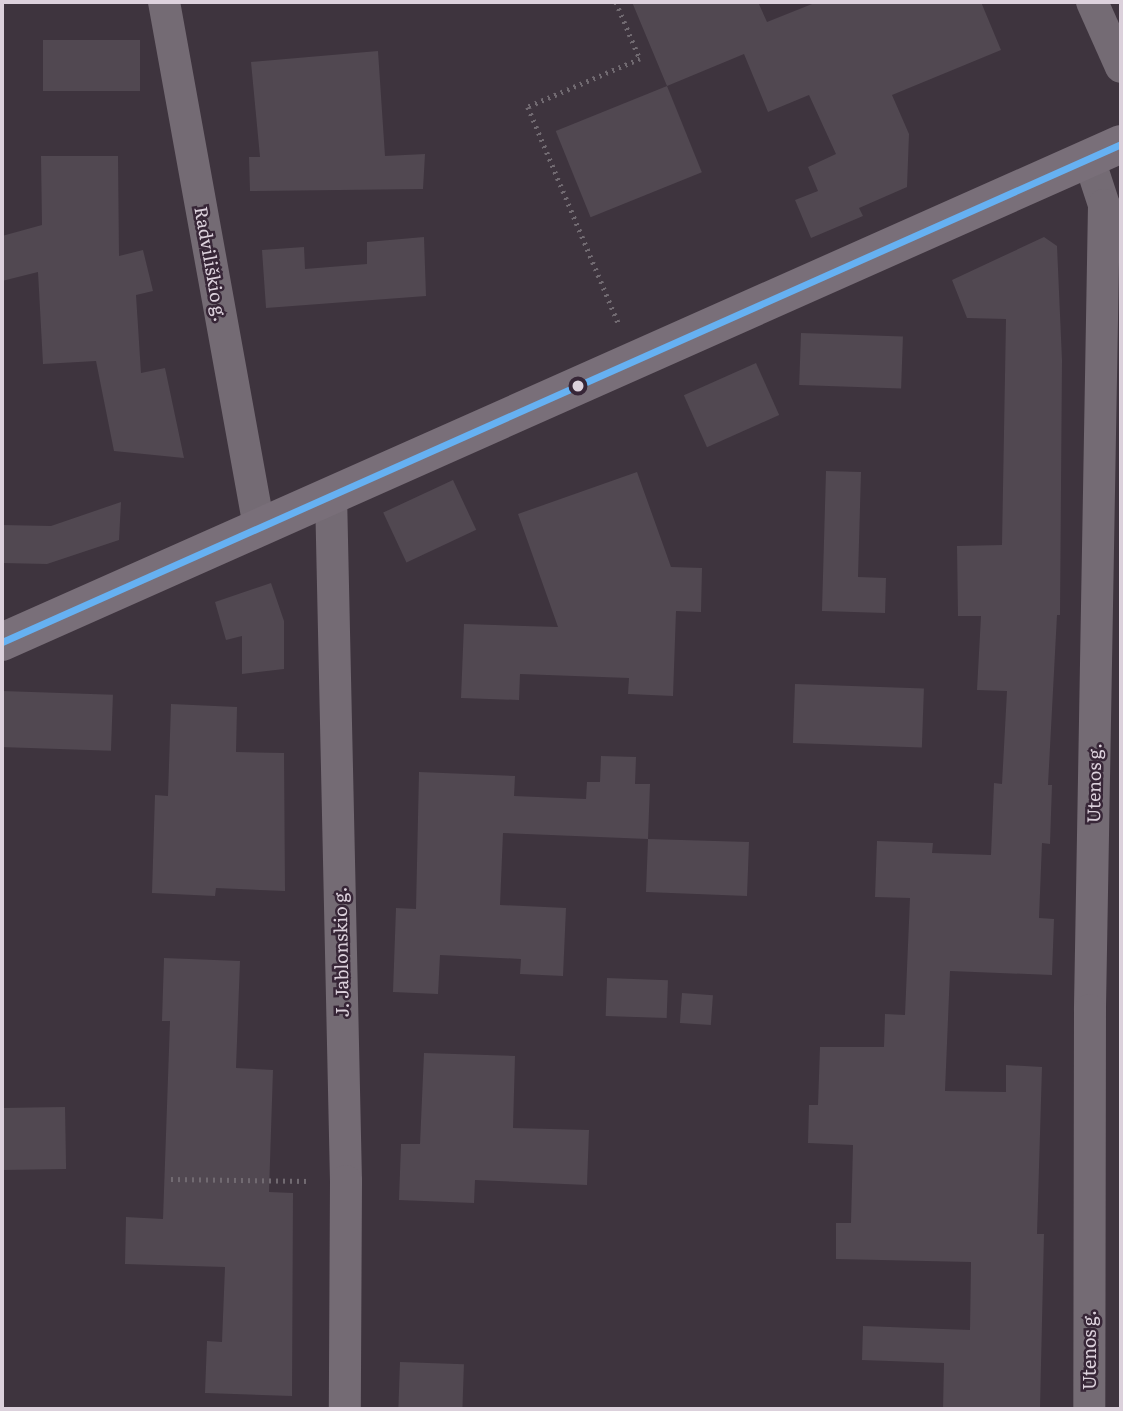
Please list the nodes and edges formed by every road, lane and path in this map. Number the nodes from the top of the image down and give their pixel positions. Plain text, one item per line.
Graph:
1 (164, 2) edge
2 (616, 2) edge
3 (1092, 2) edge
4 (1121, 67) edge
5 (1105, 151) edge
6 (622, 332) dead end
7 (331, 494) junction
8 (259, 527) junction
9 (2, 642) edge
10 (170, 1179) dead end
11 (346, 1181) junction
12 (345, 1409) edge
13 (1089, 1409) edge

1 - 8 street, Radviliškio g.
2 - 6 path
3 - 4 street
5 - 7 main road
5 - 13 street, Utenos g.
7 - 8 main road
7 - 11 street, J. Jablonskio g.
8 - 9 main road
10 - 11 path
11 - 12 street, J. Jablonskio g.

